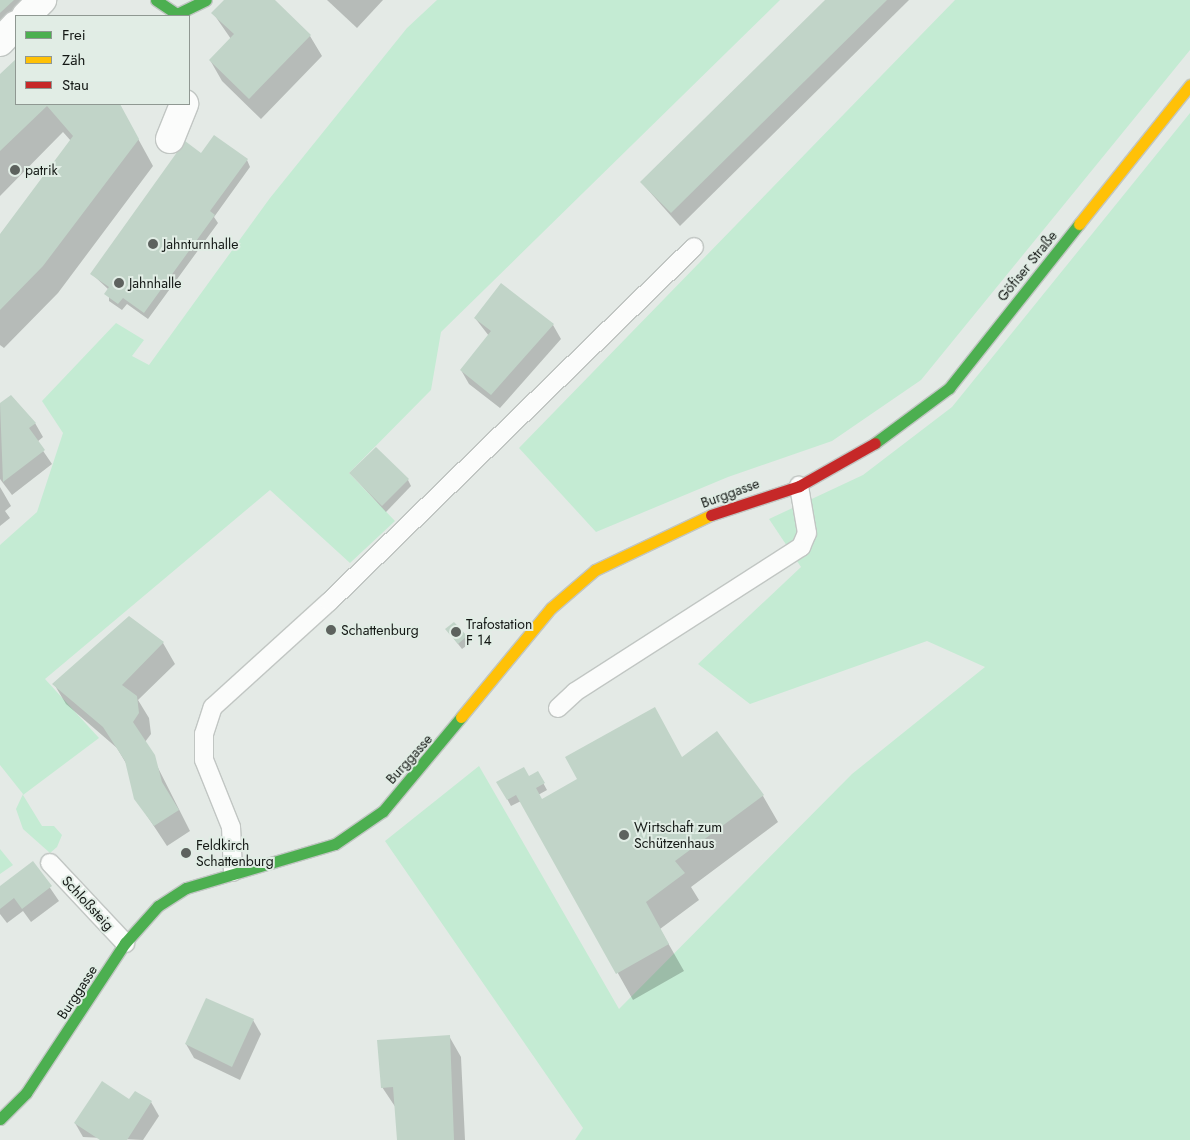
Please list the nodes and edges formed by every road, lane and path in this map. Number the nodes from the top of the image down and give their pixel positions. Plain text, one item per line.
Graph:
1 (42, 0) edge
2 (156, 0) edge
3 (206, 0) edge
4 (27, 15) edge
5 (177, 15) edge
6 (15, 27) edge
7 (0, 42) edge
8 (1190, 85) edge
9 (184, 105) edge
10 (170, 139) dead end
11 (694, 247) dead end
12 (870, 447) joint
13 (798, 486) junction
14 (558, 708) dead end
15 (50, 863) dead end
16 (233, 872) junction
17 (126, 943) junction
18 (0, 1119) edge

1 - 4 street
2 - 5 main road
3 - 5 main road
6 - 7 street
8 - 12 main road, Göfiser Straße
9 - 10 street
11 - 16 lane
12 - 13 main road, Burggasse
13 - 14 lane
13 - 16 main road, Burggasse
15 - 17 lane, Schloßsteig
16 - 17 main road, Burggasse
17 - 18 main road, Burggasse

